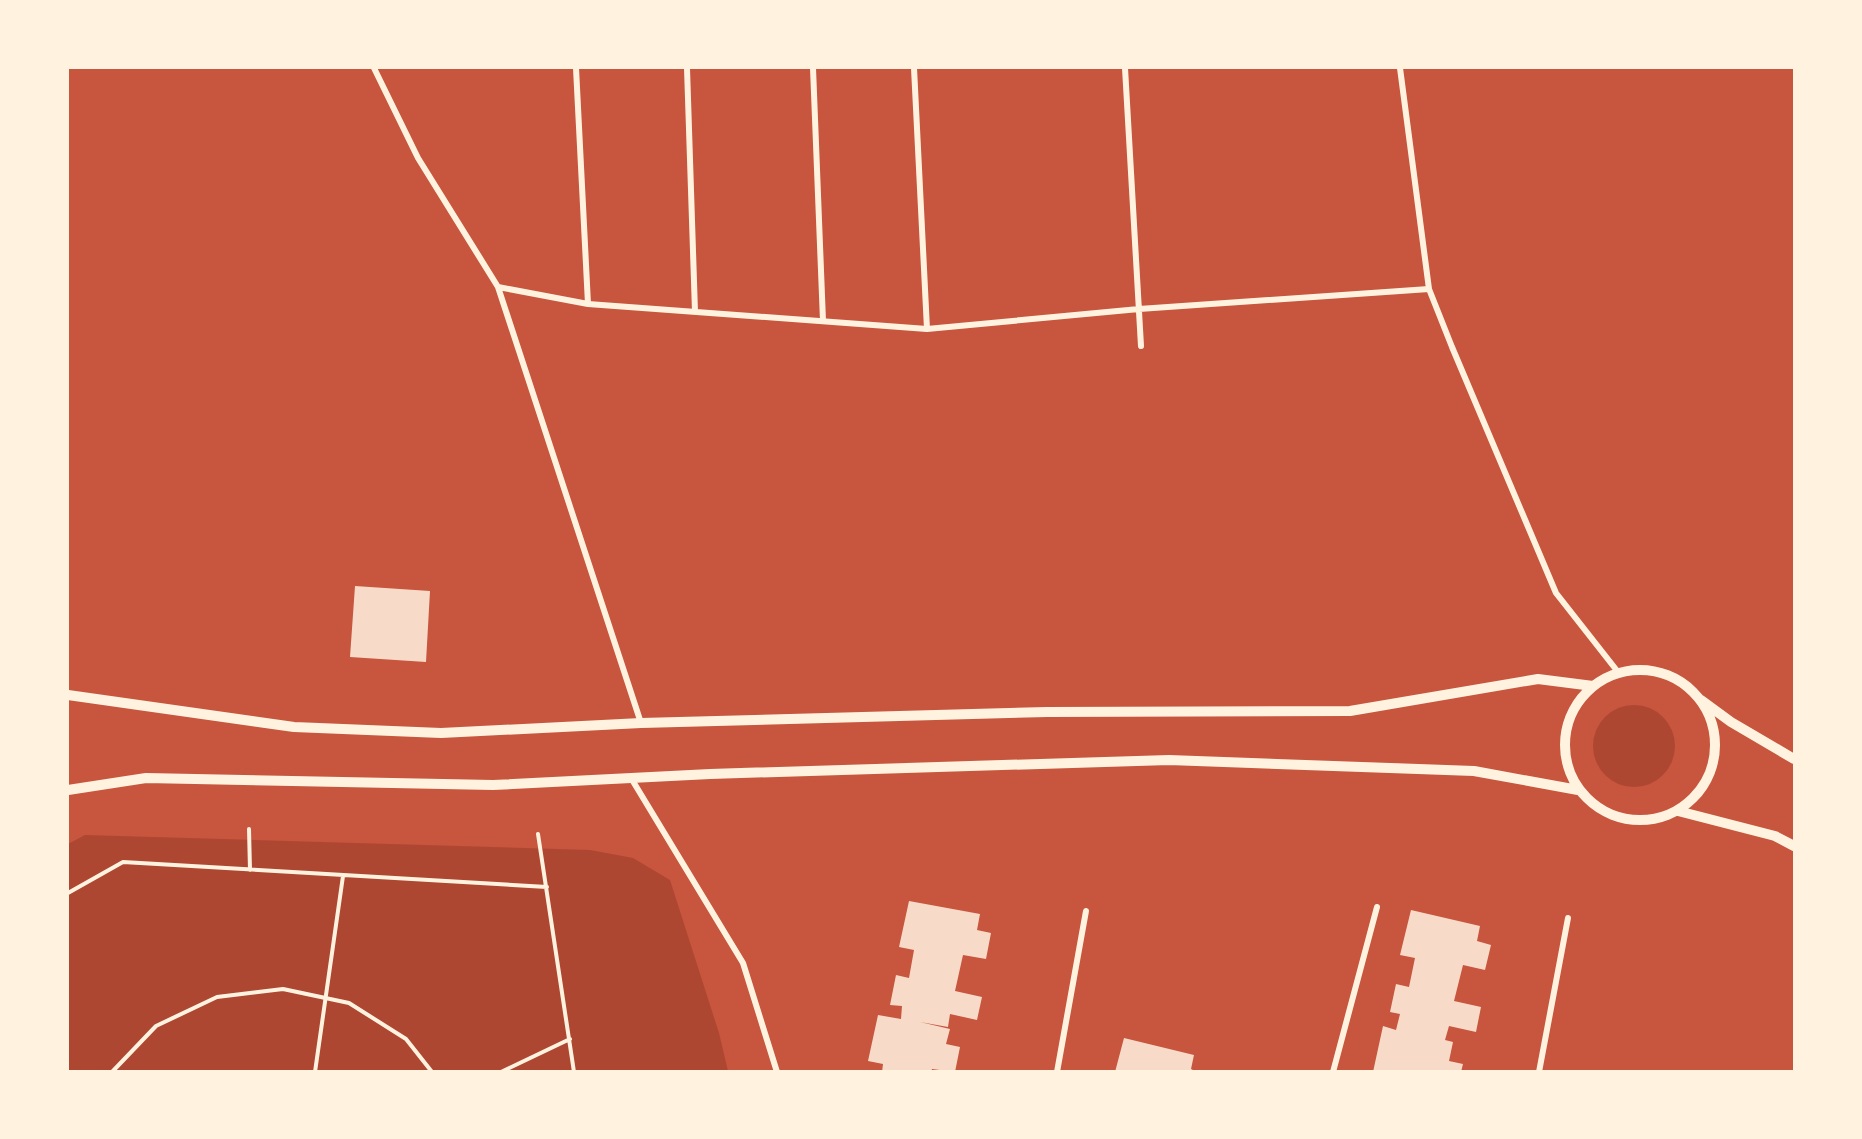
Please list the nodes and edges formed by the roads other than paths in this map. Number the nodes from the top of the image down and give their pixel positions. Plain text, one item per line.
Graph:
1 (374, 68) edge
2 (576, 68) edge
3 (687, 68) edge
4 (813, 68) edge
5 (915, 68) edge
6 (1125, 68) edge
7 (1400, 68) edge
8 (498, 287) junction
9 (1429, 289) junction
10 (588, 304) junction
11 (1139, 309) junction
12 (695, 312) junction
13 (823, 321) junction
14 (927, 329) junction
15 (1141, 346) dead end
16 (1618, 672) junction
17 (1593, 686) junction
18 (68, 695) edge
19 (1701, 699) junction
20 (641, 723) junction
21 (1794, 759) edge
22 (631, 778) junction
23 (68, 790) edge
24 (1578, 790) junction
25 (1678, 811) junction
26 (1794, 846) edge
27 (1377, 907) dead end
28 (1086, 910) dead end
29 (1568, 918) dead end
30 (777, 1071) edge
31 (1057, 1071) edge
32 (1333, 1071) edge
33 (1539, 1071) edge

1 - 8 street
2 - 10 street
3 - 12 street
4 - 13 street
5 - 14 street
6 - 11 street
7 - 9 street
8 - 10 street
8 - 20 street
9 - 11 street
9 - 16 street
10 - 12 street
11 - 14 street
11 - 15 street
12 - 13 street
13 - 14 street
16 - 17 street
16 - 19 street
17 - 20 street
17 - 24 street
18 - 20 street
19 - 21 street
19 - 25 street
22 - 23 street
22 - 24 street
22 - 30 street
24 - 25 street
25 - 26 street
27 - 32 street
28 - 31 street
29 - 33 street

